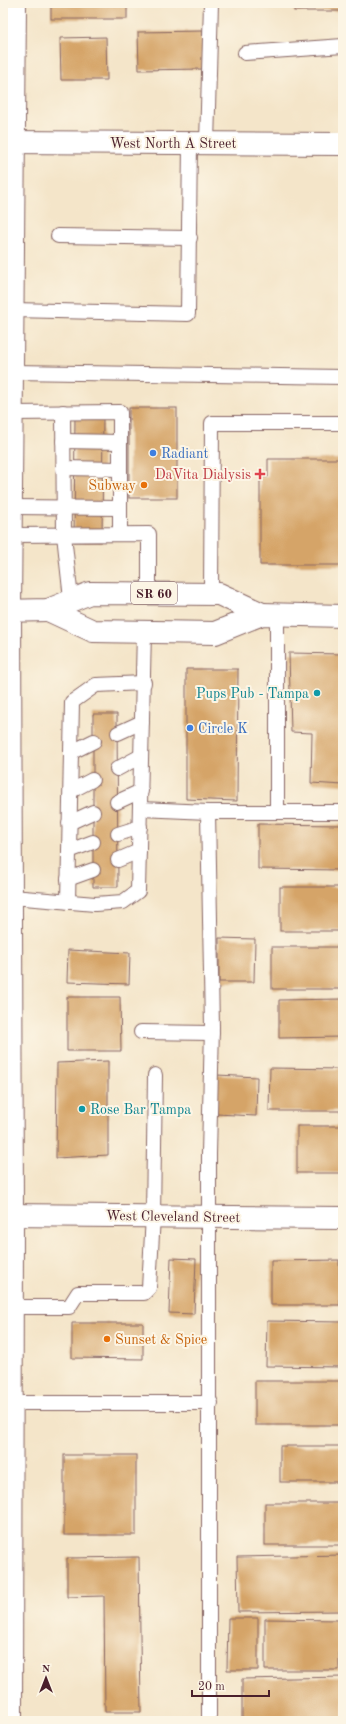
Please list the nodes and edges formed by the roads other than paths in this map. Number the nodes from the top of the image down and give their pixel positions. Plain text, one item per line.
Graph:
1 (15, 3) edge
2 (211, 3) edge
3 (343, 46) edge
4 (245, 53) dead end
5 (9, 142) edge
6 (199, 143) junction
7 (343, 144) edge
8 (58, 236) dead end
9 (190, 238) junction
10 (13, 310) junction
11 (13, 372) junction
12 (343, 377) edge
13 (63, 412) junction
14 (343, 423) edge
15 (9, 426) edge
16 (63, 441) junction
17 (120, 442) junction
18 (63, 468) junction
19 (120, 469) junction
20 (12, 507) junction
21 (64, 508) junction
22 (120, 508) junction
23 (120, 534) junction
24 (11, 535) junction
25 (64, 535) junction
26 (149, 593) junction
27 (211, 594) junction
28 (71, 599) junction
29 (48, 610) junction
30 (7, 611) edge
31 (270, 614) junction
32 (343, 616) edge
33 (144, 631) junction
34 (144, 683) junction
35 (142, 722) junction
36 (118, 733) dead end
37 (94, 741) dead end
38 (72, 752) junction
39 (141, 756) junction
40 (117, 769) dead end
41 (92, 780) dead end
42 (71, 792) junction
43 (140, 792) junction
44 (117, 802) dead end
45 (7, 807) edge
46 (141, 809) junction
47 (277, 811) junction
48 (93, 812) dead end
49 (208, 812) junction
50 (343, 812) edge
51 (69, 823) junction
52 (140, 827) junction
53 (118, 834) dead end
54 (93, 842) dead end
55 (69, 851) junction
56 (139, 851) junction
57 (118, 860) dead end
58 (93, 870) dead end
59 (68, 879) junction
60 (12, 897) junction
61 (68, 902) junction
62 (141, 1032) dead end
63 (212, 1033) junction
64 (8, 1069) edge
65 (155, 1075) dead end
66 (8, 1215) edge
67 (153, 1216) junction
68 (210, 1216) junction
69 (343, 1218) edge
70 (12, 1307) junction
71 (7, 1366) edge
72 (12, 1403) junction
73 (210, 1403) junction
74 (11, 1721) edge
75 (209, 1721) edge

1 - 5 main road
2 - 6 lane
3 - 4 lane
5 - 6 main road, West North A Street
5 - 10 main road
6 - 7 main road, West North A Street
6 - 9 lane
8 - 9 lane
9 - 10 lane
10 - 11 main road
11 - 12 lane
11 - 15 main road
13 - 15 lane
13 - 16 lane
13 - 17 lane
14 - 27 lane
15 - 20 main road
16 - 17 lane
16 - 18 lane
17 - 19 lane
18 - 19 lane
18 - 21 lane
19 - 22 lane
20 - 21 lane
20 - 24 main road
21 - 22 lane
21 - 25 lane
22 - 23 lane
23 - 25 lane
23 - 26 lane
24 - 25 lane
24 - 30 main road
25 - 28 lane
26 - 27 main road, SR 60
26 - 28 main road, SR 60
27 - 31 main road, SR 60
28 - 29 main road, SR 60
29 - 30 main road, SR 60
29 - 33 main road, SR 60
30 - 45 main road
31 - 32 main road, SR 60
31 - 33 main road, SR 60
31 - 47 lane
33 - 34 lane
34 - 35 lane
34 - 38 lane
35 - 36 lane
35 - 39 lane
37 - 38 lane
38 - 42 lane
39 - 40 lane
39 - 43 lane
41 - 42 lane
42 - 51 lane
43 - 44 lane
43 - 46 lane
45 - 60 main road
46 - 49 lane
46 - 52 lane
47 - 49 lane
47 - 50 lane
48 - 51 lane
49 - 63 lane
51 - 55 lane
52 - 53 lane
52 - 56 lane
54 - 55 lane
55 - 59 lane
56 - 57 lane
56 - 61 lane
58 - 59 lane
59 - 61 lane
60 - 61 lane
60 - 64 main road
62 - 63 lane
63 - 68 lane
64 - 66 main road
65 - 67 lane
66 - 67 main road, West Cleveland Street
66 - 70 main road
67 - 68 main road, West Cleveland Street
67 - 70 lane
68 - 69 main road, West Cleveland Street
68 - 73 lane
70 - 71 main road
71 - 72 main road
72 - 73 lane
72 - 74 main road
73 - 75 lane

